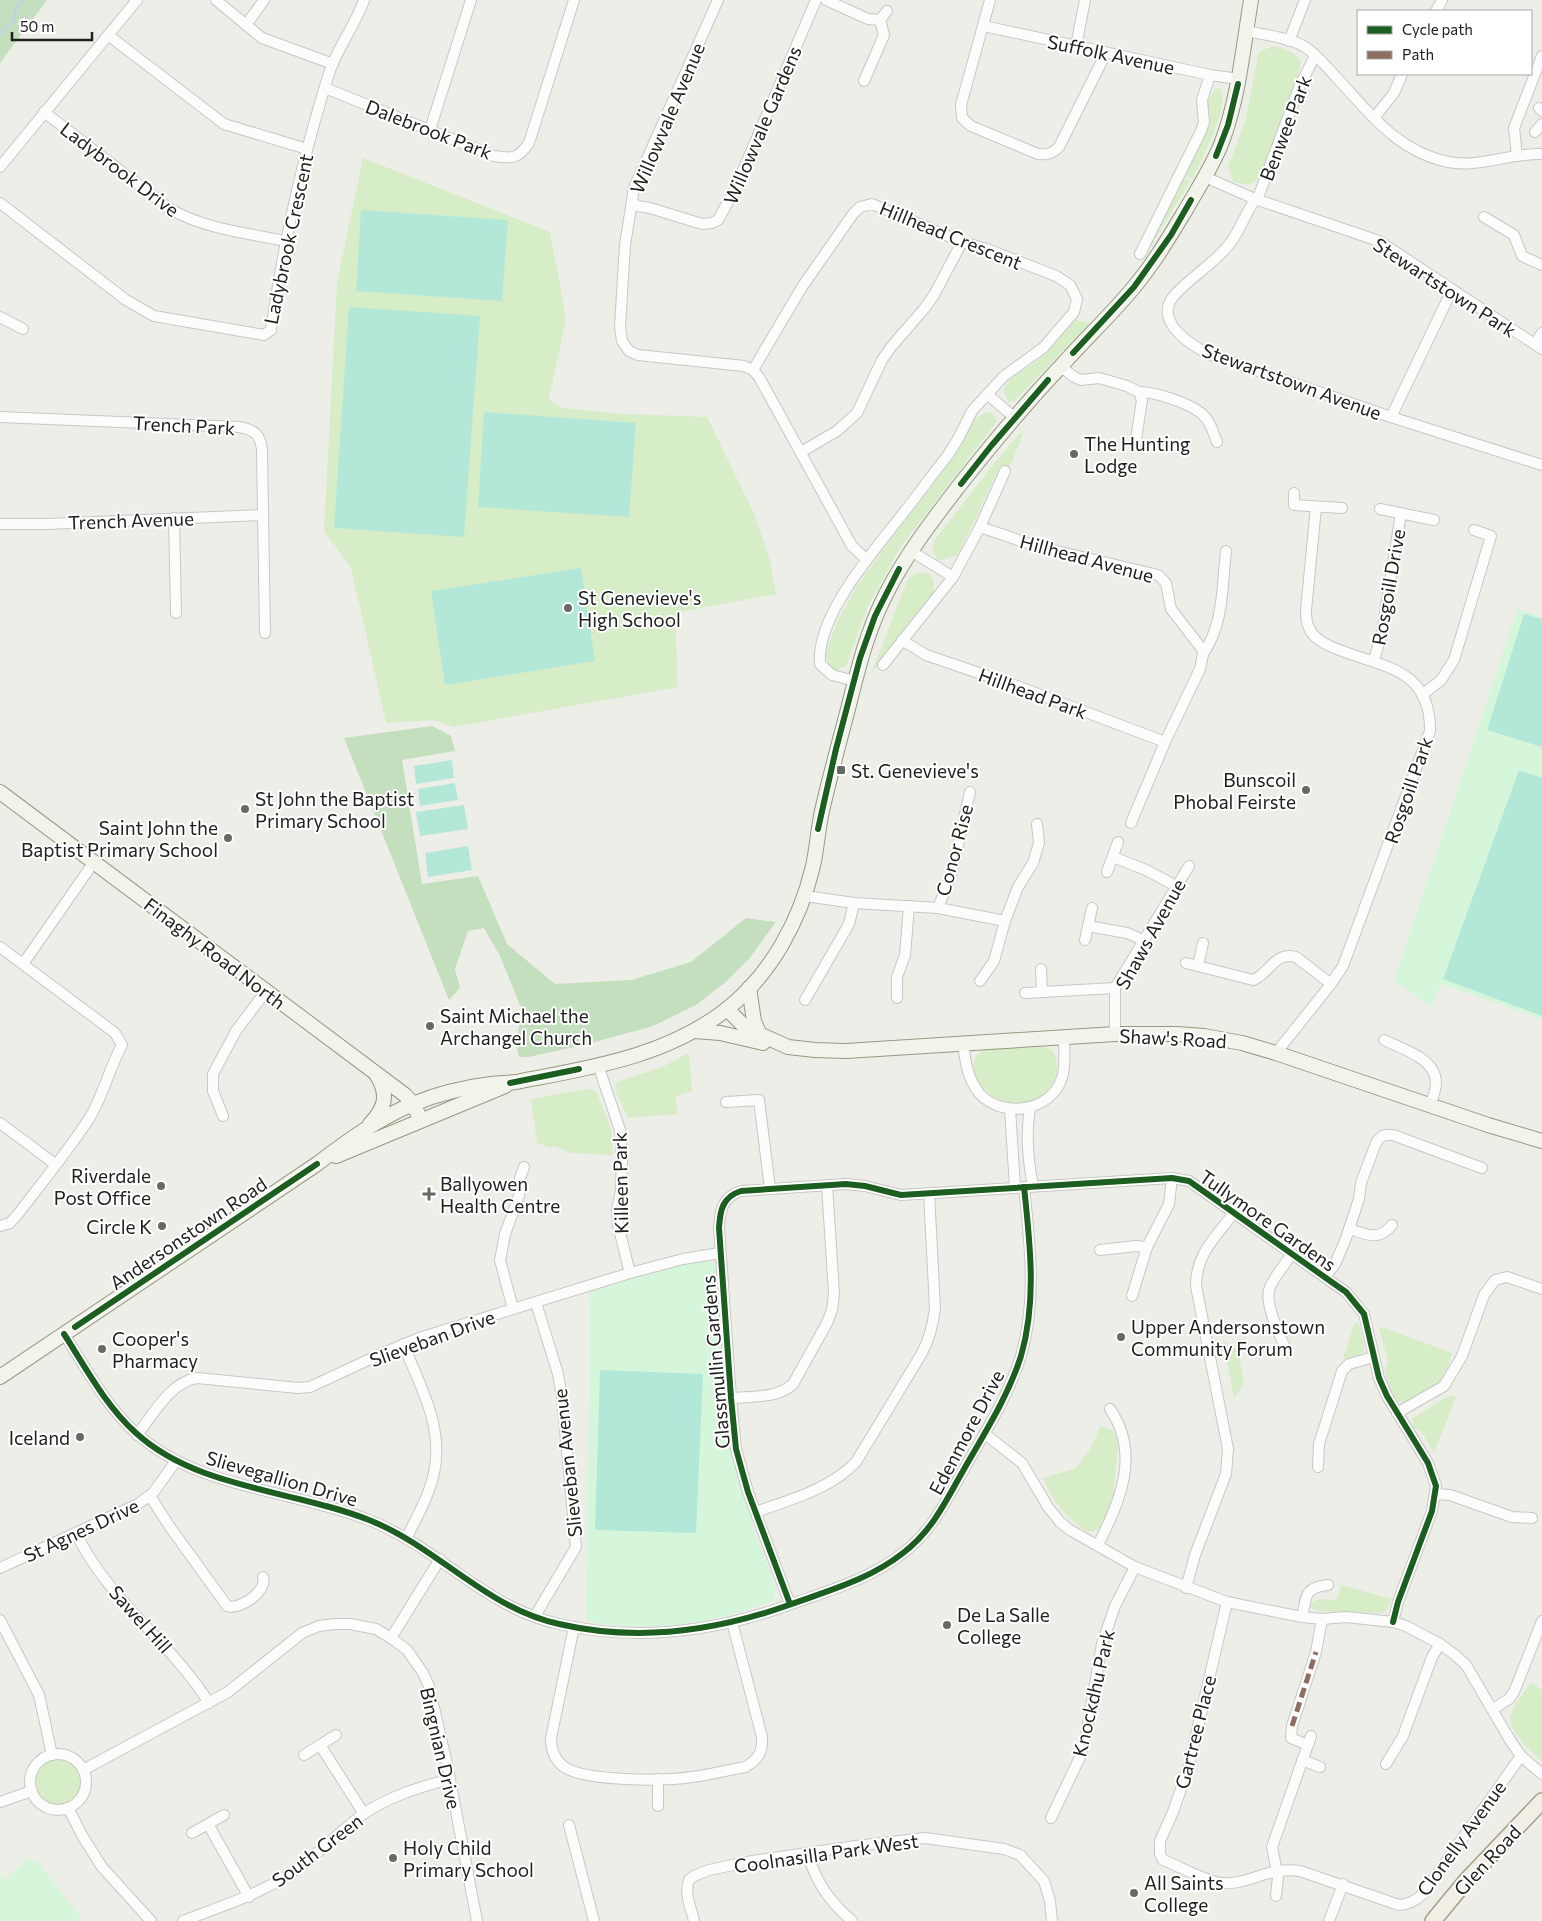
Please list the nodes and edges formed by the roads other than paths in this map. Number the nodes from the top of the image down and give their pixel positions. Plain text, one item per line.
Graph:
1 (137, 0) edge
2 (216, 0) edge
3 (264, 0) edge
4 (364, 0) edge
5 (472, 0) edge
6 (574, 0) edge
7 (718, 0) edge
8 (816, 0) edge
9 (826, 0) edge
10 (990, 0) edge
11 (1085, 0) edge
12 (1252, 0) edge
13 (1305, 0) edge
14 (887, 11) dead end
15 (880, 20) junction
16 (246, 25) junction
17 (984, 26) junction
18 (1246, 31) junction
19 (108, 35) junction
20 (1289, 41) junction
21 (1076, 46) junction
22 (1106, 53) junction
23 (1315, 56) junction
24 (1542, 56) edge
25 (333, 64) junction
26 (1210, 75) junction
27 (1402, 75) edge
28 (1239, 79) junction
29 (864, 81) dead end
30 (325, 88) junction
31 (44, 112) junction
32 (1374, 118) junction
33 (430, 130) junction
34 (307, 149) junction
35 (1542, 154) edge
36 (1517, 156) junction
37 (0, 167) edge
38 (1205, 177) junction
39 (1255, 199) junction
40 (632, 202) junction
41 (0, 203) edge
42 (1484, 217) dead end
43 (285, 240) junction
44 (962, 242) junction
45 (1140, 254) dead end
46 (1542, 265) edge
47 (1452, 290) junction
48 (0, 317) edge
49 (23, 329) dead end
50 (1542, 333) edge
51 (1539, 347) edge
52 (1060, 366) junction
53 (753, 370) junction
54 (1139, 392) junction
55 (987, 394) junction
56 (0, 417) edge
57 (1391, 417) junction
58 (1015, 418) junction
59 (1218, 442) dead end
60 (1135, 446) dead end
61 (801, 452) junction
62 (1542, 465) edge
63 (1005, 471) dead end
64 (1294, 493) dead end
65 (1316, 507) junction
66 (1342, 508) dead end
67 (1380, 510) dead end
68 (1401, 513) junction
69 (263, 515) junction
70 (174, 518) junction
71 (1434, 520) dead end
72 (0, 524) edge
73 (980, 527) junction
74 (1474, 530) dead end
75 (911, 551) junction
76 (1226, 551) dead end
77 (866, 560) junction
78 (953, 577) junction
79 (176, 613) dead end
80 (265, 633) dead end
81 (902, 640) junction
82 (1203, 654) junction
83 (1374, 660) junction
84 (884, 665) dead end
85 (855, 681) junction
86 (1422, 695) junction
87 (1165, 742) junction
88 (0, 792) edge
89 (970, 792) dead end
90 (1131, 823) dead end
91 (1037, 824) dead end
92 (1118, 842) dead end
93 (1113, 857) junction
94 (94, 862) junction
95 (1189, 866) dead end
96 (1107, 872) dead end
97 (1176, 886) junction
98 (805, 896) junction
99 (854, 903) junction
100 (909, 906) junction
101 (938, 908) junction
102 (1092, 908) dead end
103 (1005, 922) junction
104 (1088, 926) junction
105 (1085, 940) dead end
106 (1143, 940) junction
107 (1203, 943) dead end
108 (0, 947) edge
109 (1186, 963) dead end
110 (23, 964) junction
111 (1198, 966) junction
112 (1041, 969) dead end
113 (980, 981) dead end
114 (1332, 984) junction
115 (749, 988) junction
116 (1115, 988) junction
117 (266, 991) junction
118 (1042, 992) junction
119 (1025, 993) dead end
120 (897, 998) dead end
121 (805, 1000) dead end
122 (727, 1009) junction
123 (696, 1031) junction
124 (759, 1033) junction
125 (1115, 1034) junction
126 (1064, 1036) junction
127 (1384, 1040) dead end
128 (963, 1042) junction
129 (788, 1046) junction
130 (1276, 1053) junction
131 (598, 1065) junction
132 (374, 1070) junction
133 (510, 1083) junction
134 (726, 1102) dead end
135 (413, 1104) junction
136 (1430, 1105) junction
137 (1030, 1108) junction
138 (1010, 1109) junction
139 (222, 1116) dead end
140 (421, 1120) junction
141 (0, 1123) edge
142 (363, 1132) junction
143 (1542, 1141) edge
144 (55, 1164) junction
145 (317, 1164) junction
146 (524, 1167) dead end
147 (1482, 1168) dead end
148 (1172, 1178) junction
149 (827, 1185) junction
150 (1024, 1186) junction
151 (770, 1189) junction
152 (929, 1193) junction
153 (1233, 1214) junction
154 (1392, 1224) dead end
155 (0, 1226) edge
156 (719, 1228) joint
157 (1349, 1229) junction
158 (1146, 1247) junction
159 (1100, 1250) dead end
160 (720, 1253) junction
161 (1292, 1254) junction
162 (630, 1273) junction
163 (1325, 1277) junction
164 (1542, 1289) edge
165 (1132, 1296) dead end
166 (536, 1302) junction
167 (513, 1309) junction
168 (64, 1334) junction
169 (403, 1344) junction
170 (1287, 1352) dead end
171 (1374, 1356) junction
172 (0, 1377) edge
173 (731, 1398) junction
174 (1110, 1409) dead end
175 (1397, 1412) junction
176 (985, 1434) junction
177 (138, 1435) junction
178 (176, 1461) junction
179 (1318, 1467) dead end
180 (1436, 1494) junction
181 (150, 1496) junction
182 (756, 1512) junction
183 (1532, 1518) dead end
184 (76, 1533) junction
185 (407, 1537) junction
186 (1098, 1545) junction
187 (440, 1559) junction
188 (1135, 1567) junction
189 (0, 1568) edge
190 (263, 1578) dead end
191 (1328, 1585) dead end
192 (1186, 1588) junction
193 (1227, 1602) junction
194 (790, 1604) junction
195 (535, 1616) junction
196 (1302, 1618) junction
197 (1322, 1619) junction
198 (0, 1620) edge
199 (1542, 1621) edge
200 (732, 1622) junction
201 (1394, 1622) junction
202 (574, 1627) junction
203 (391, 1638) junction
204 (1539, 1641) edge
205 (1440, 1644) junction
206 (209, 1703) junction
207 (1493, 1709) junction
208 (336, 1735) dead end
209 (320, 1745) junction
210 (52, 1755) junction
211 (304, 1755) dead end
212 (1521, 1756) junction
213 (1302, 1760) junction
214 (1386, 1764) dead end
215 (1320, 1767) dead end
216 (84, 1770) junction
217 (1542, 1774) edge
218 (450, 1779) junction
219 (658, 1779) junction
220 (32, 1791) junction
221 (1542, 1801) edge
222 (0, 1802) edge
223 (658, 1806) dead end
224 (68, 1808) junction
225 (364, 1814) junction
226 (224, 1815) dead end
227 (1051, 1818) dead end
228 (208, 1824) junction
229 (569, 1825) dead end
230 (192, 1833) dead end
231 (807, 1853) junction
232 (1163, 1860) joint
233 (1277, 1870) junction
234 (1342, 1884) junction
235 (1276, 1896) dead end
236 (249, 1897) junction
237 (151, 1921) edge
238 (183, 1921) edge
239 (477, 1921) edge
240 (594, 1921) edge
241 (694, 1921) edge
242 (852, 1921) edge
243 (1052, 1921) edge
244 (1330, 1921) edge
245 (1433, 1921) edge

1 - 19 street
2 - 16 street
3 - 16 street
4 - 25 street, Ladybrook Crescent
5 - 33 street
6 - 33 street, Dalebrook Park
7 - 40 street, Willowvale Avenue
8 - 40 street, Willowvale Gardens
9 - 15 street
10 - 17 street
11 - 21 street
12 - 18 main road, Andersonstown Road
13 - 20 street
14 - 15 street
15 - 29 street
16 - 25 street
17 - 21 street, Suffolk Avenue
17 - 22 street
18 - 20 street
18 - 28 main road, Andersonstown Road
19 - 31 street
19 - 34 street
20 - 23 street
21 - 22 street, Suffolk Avenue
22 - 26 street, Suffolk Avenue
23 - 32 street
23 - 39 street, Benwee Park
24 - 36 street
25 - 30 street, Ladybrook Crescent
26 - 28 street, Suffolk Avenue
26 - 45 street
27 - 32 street
28 - 38 main road, Andersonstown Road
30 - 33 street, Dalebrook Park
30 - 34 street, Ladybrook Crescent
31 - 37 street
31 - 43 street, Ladybrook Drive
32 - 36 street
34 - 43 street, Ladybrook Crescent
35 - 36 street
38 - 39 street, Stewartstown Park
38 - 52 main road, Andersonstown Road
39 - 47 street, Stewartstown Park
39 - 57 street, Stewartstown Avenue
40 - 53 street, Willowvale Avenue
41 - 43 street, Ladybrook Crescent
42 - 46 street
44 - 53 street, Hillhead Crescent
44 - 55 street, Hillhead Crescent
44 - 61 street
47 - 51 street, Stewartstown Park
47 - 57 street
48 - 49 street
50 - 51 street
52 - 54 street
52 - 58 main road, Andersonstown Road
53 - 61 street
54 - 59 street
54 - 60 street
55 - 58 street
55 - 77 street, Hillhead Crescent
56 - 69 street, Trench Park
57 - 62 street, Stewartstown Avenue
58 - 75 main road, Andersonstown Road
61 - 77 street
63 - 73 street
64 - 65 street
65 - 66 street
65 - 83 street, Rosgoill Park
67 - 68 street
68 - 71 street
68 - 83 street, Rosgoill Drive
69 - 70 street, Trench Avenue
69 - 80 street, Trench Park
70 - 72 street, Trench Avenue
70 - 79 street
73 - 78 street
73 - 82 street, Hillhead Avenue
74 - 86 street
75 - 78 street
75 - 85 main road, Andersonstown Road
76 - 82 street
77 - 85 street, Hillhead Crescent
78 - 81 street
81 - 84 street
81 - 87 street, Hillhead Park
82 - 87 street
83 - 86 street, Rosgoill Park
85 - 98 main road, Andersonstown Road
86 - 114 street, Rosgoill Park
87 - 90 street
88 - 94 main road, Finaghy Road North
89 - 101 street, Conor Rise
91 - 103 street
92 - 93 street
93 - 96 street
93 - 97 street
94 - 110 street
94 - 117 main road, Finaghy Road North
95 - 97 street, Shaws Avenue
97 - 106 street, Shaws Avenue
98 - 99 street, Conor Rise
98 - 115 main road, Andersonstown Road
99 - 100 street, Conor Rise
99 - 121 street
100 - 101 street, Conor Rise
100 - 120 street, Conor Rise
101 - 103 street, Conor Rise
102 - 104 street
103 - 113 street
104 - 105 street
104 - 106 street
106 - 116 street, Shaws Avenue
107 - 111 street
108 - 110 street
109 - 111 street
110 - 144 street
111 - 114 street
112 - 118 street
114 - 130 street, Rosgoill Park
115 - 122 main road, Andersonstown Road
115 - 124 main road
116 - 118 street
116 - 125 street, Shaws Avenue
117 - 132 main road, Finaghy Road North
117 - 139 street
118 - 119 street
122 - 123 main road, Andersonstown Road
122 - 124 main road, Shaw's Road
123 - 129 main road, Shaw's Road
123 - 131 main road, Andersonstown Road
124 - 129 main road, Shaw's Road
125 - 126 main road, Shaw's Road
125 - 130 main road, Shaw's Road
126 - 128 main road, Shaw's Road
126 - 137 street
127 - 136 street
128 - 129 main road, Shaw's Road
128 - 138 street
130 - 136 main road, Shaw's Road
131 - 133 main road, Andersonstown Road
131 - 162 street, Killeen Park
132 - 135 main road, Finaghy Road North
132 - 142 main road
133 - 135 main road, Andersonstown Road
133 - 140 main road, Andersonstown Road
134 - 151 street
135 - 140 main road, Finaghy Road North
135 - 142 main road, Andersonstown Road
136 - 143 main road, Shaw's Road
137 - 138 street
137 - 150 street
138 - 150 street
140 - 145 main road, Andersonstown Road
141 - 144 street
142 - 145 main road, Andersonstown Road
144 - 155 street
145 - 168 main road, Andersonstown Road
146 - 167 street
147 - 157 street
148 - 150 street, Tullymore Gardens
148 - 153 street, Tullymore Gardens
148 - 158 street
149 - 151 street, Tullymore Gardens
149 - 152 street, Tullymore Gardens
149 - 173 street
150 - 152 street, Tullymore Gardens
150 - 176 street, Edenmore Drive
151 - 156 street, Tullymore Gardens
152 - 182 street
153 - 161 street, Tullymore Gardens
153 - 192 street
154 - 157 street
156 - 160 street, Glassmullin Gardens
157 - 163 street
158 - 159 street
158 - 165 street
160 - 162 street, Slieveban Drive
160 - 173 street, Glassmullin Gardens
161 - 163 street, Tullymore Gardens
161 - 170 street
162 - 166 street, Slieveban Drive
163 - 171 street, Tullymore Gardens
164 - 175 street
166 - 167 street, Slieveban Drive
166 - 195 street, Slieveban Avenue
167 - 169 street, Slieveban Drive
168 - 172 main road, Andersonstown Road
168 - 177 street, Slievegallion Drive
169 - 177 street, Slieveban Drive
169 - 185 street
171 - 175 street, Tullymore Gardens
171 - 179 street
173 - 182 street, Glassmullin Gardens
174 - 186 street
175 - 180 street, Tullymore Gardens
176 - 186 street
176 - 194 street, Edenmore Drive
177 - 178 street, Slievegallion Drive
178 - 181 street, St Agnes Drive
178 - 185 street, Slievegallion Drive
180 - 183 street
180 - 201 street, Tullymore Gardens
181 - 184 street, St Agnes Drive
181 - 190 street
182 - 194 street, Glassmullin Gardens
184 - 189 street, St Agnes Drive
184 - 206 street, Sawel Hill
185 - 187 street, Slievegallion Drive
186 - 188 street
187 - 195 street, Slievegallion Drive
187 - 203 street
188 - 192 street
188 - 227 street, Knockdhu Park
191 - 196 street
192 - 193 street
193 - 196 street
193 - 232 street, Gartree Place
194 - 200 street, Slievegallion Drive
195 - 202 street, Slievegallion Drive
196 - 197 street
197 - 201 street
197 - 213 street
198 - 210 street
199 - 204 street
200 - 202 street, Slievegallion Drive
200 - 219 street
201 - 205 street
202 - 219 street
203 - 206 street, Bingnian Drive
203 - 218 street, Bingnian Drive
204 - 207 street
205 - 207 street
205 - 214 street
206 - 216 street, Bingnian Drive
207 - 212 street
208 - 209 street
209 - 211 street
209 - 225 street
210 - 216 street
210 - 220 street
212 - 217 street
212 - 234 street, Clonelly Avenue
213 - 215 street
213 - 233 street
216 - 224 street
218 - 225 street, South Green
218 - 239 street, Bingnian Drive
219 - 223 street
220 - 222 street
220 - 224 street
221 - 245 main road, Glen Road
224 - 237 street
225 - 236 street, South Green
226 - 228 street
228 - 230 street
228 - 236 street
229 - 240 street
231 - 241 street, Coolnasilla Park West
231 - 242 street
231 - 243 street, Coolnasilla Park West
232 - 233 street, Clonelly Avenue
233 - 234 street, Clonelly Avenue
233 - 235 street
234 - 244 street
236 - 238 street, South Green

